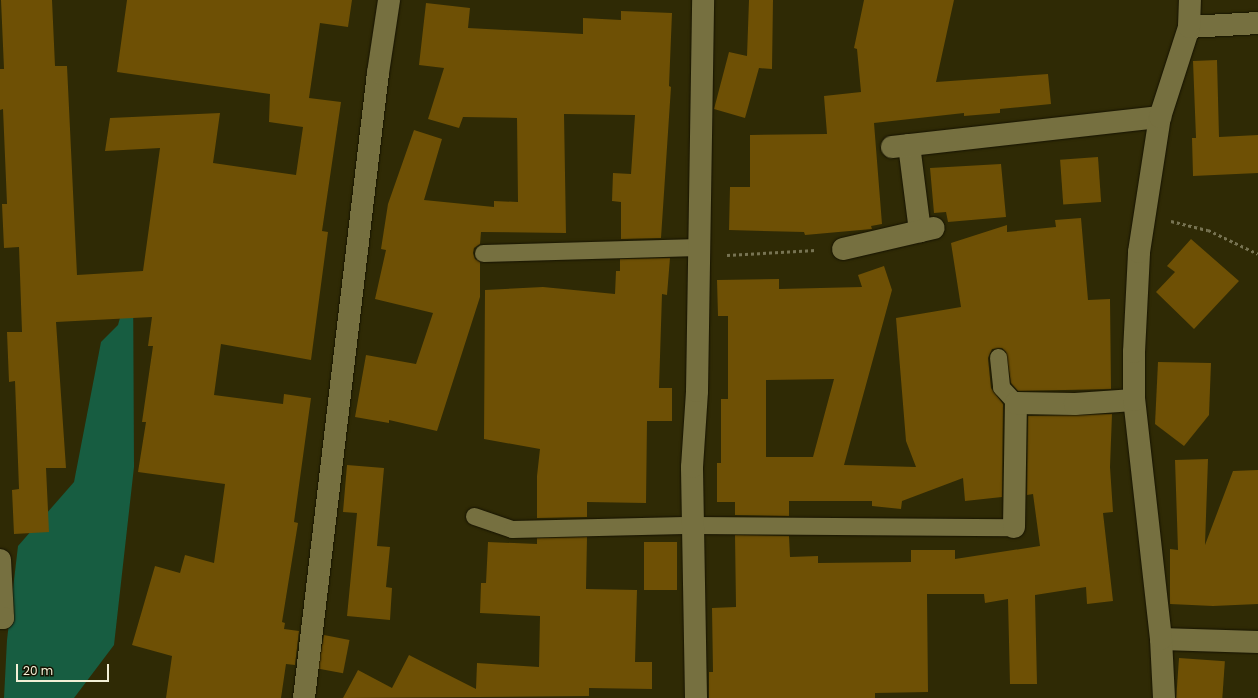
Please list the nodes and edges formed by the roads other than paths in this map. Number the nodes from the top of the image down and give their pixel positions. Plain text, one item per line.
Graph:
1 (389, 0) edge
2 (703, 0) edge
3 (1190, 0) edge
4 (1258, 23) edge
5 (1190, 27) junction
6 (1160, 117) junction
7 (843, 249) road end
8 (699, 252) junction
9 (484, 253) dead end
10 (998, 357) dead end
11 (1134, 400) junction
12 (1016, 403) junction
13 (474, 516) dead end
14 (695, 525) junction
15 (1014, 526) joint
16 (0, 560) edge
17 (0, 618) edge
18 (1162, 639) junction
19 (1258, 642) edge
20 (304, 698) edge
21 (696, 698) edge
22 (1164, 698) edge

1 - 20 street
2 - 8 street
3 - 5 street
4 - 5 street
5 - 6 street
6 - 7 street
6 - 11 street
8 - 9 lane
8 - 14 street
10 - 12 lane
11 - 12 street
11 - 18 street
12 - 15 street
13 - 14 lane
14 - 15 lane
14 - 21 street
16 - 17 street
18 - 19 street
18 - 22 street

